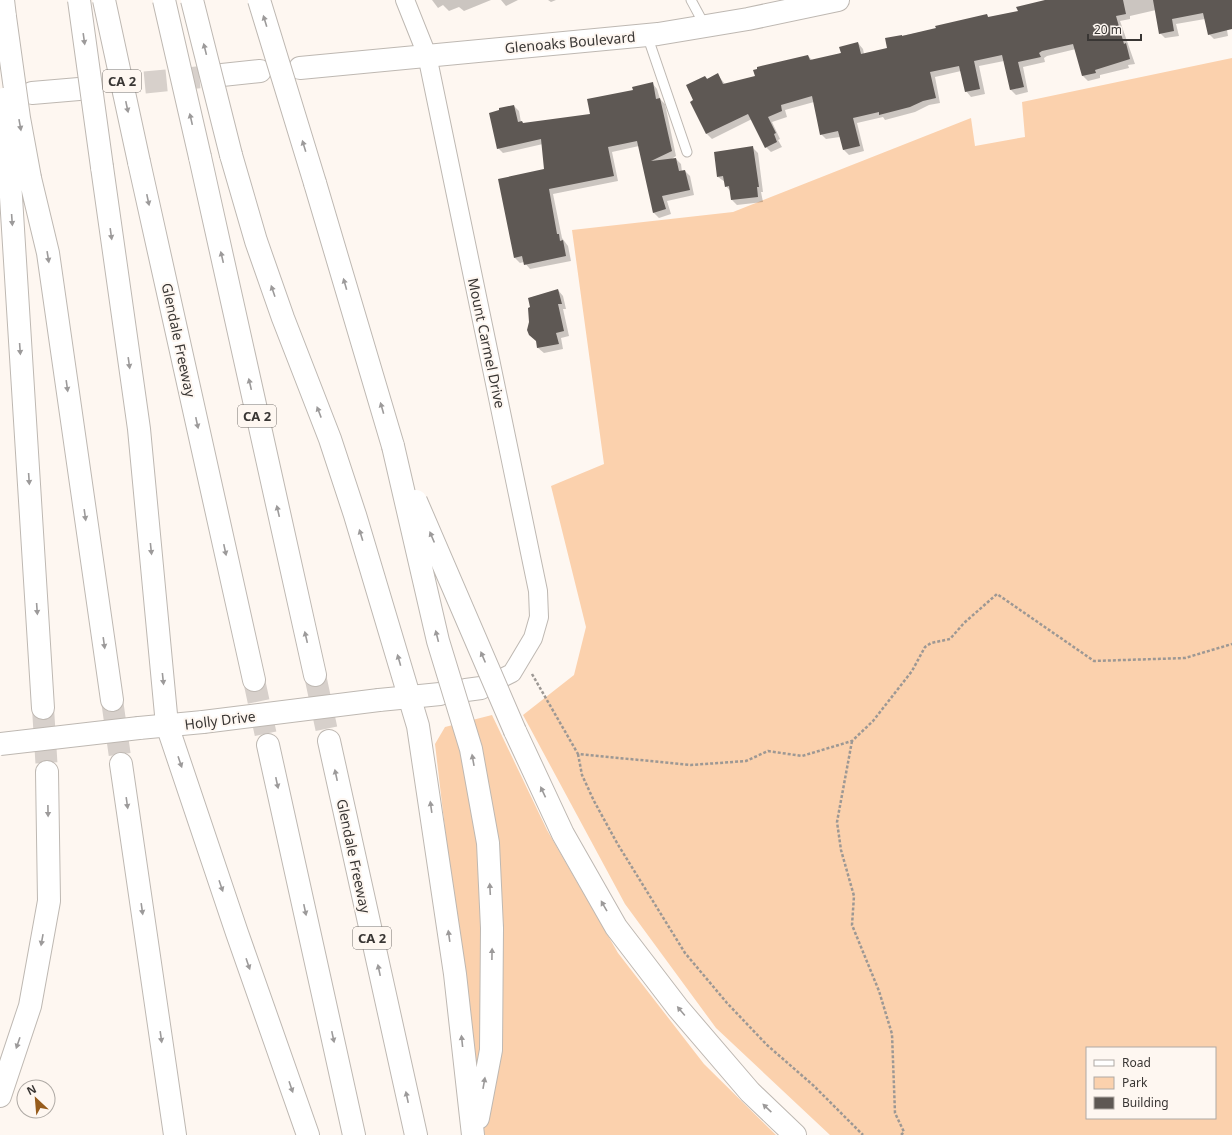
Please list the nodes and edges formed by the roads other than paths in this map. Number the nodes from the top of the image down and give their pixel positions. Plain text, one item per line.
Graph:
1 (79, 0) edge
2 (104, 0) edge
3 (164, 0) edge
4 (192, 0) edge
5 (259, 0) edge
6 (404, 0) edge
7 (691, 0) edge
8 (838, 0) edge
9 (3, 13) edge
10 (705, 26) junction
11 (647, 35) junction
12 (427, 55) junction
13 (300, 68) dead end
14 (260, 71) dead end
15 (222, 75) tunnel mouth
16 (79, 89) tunnel mouth
17 (32, 93) dead end
18 (687, 152) dead end
19 (20, 180) junction
20 (393, 446) junction
21 (315, 676) tunnel mouth
22 (500, 679) dead end
23 (254, 680) tunnel mouth
24 (440, 694) dead end
25 (410, 697) junction
26 (112, 700) tunnel mouth
27 (43, 708) tunnel mouth
28 (167, 726) junction
29 (329, 741) tunnel mouth
30 (0, 744) edge
31 (268, 745) tunnel mouth
32 (121, 764) tunnel mouth
33 (47, 772) tunnel mouth
34 (0, 1096) edge
35 (175, 1135) edge
36 (308, 1135) edge
37 (354, 1135) edge
38 (416, 1135) edge
39 (473, 1135) edge
40 (795, 1135) edge

1 -> 28 main road, bridge
2 -> 23 main road, Glendale Freeway / CA 2, bridge
21 -> 3 main road, CA 2, bridge
25 -> 4 main road, bridge
20 -> 5 main road, bridge
6 - 12 street, Mount Carmel Drive
7 - 10 lane
8 - 10 main road, Glenoaks Boulevard
9 -> 19 main road, bridge
10 - 11 main road, Glenoaks Boulevard
11 - 12 main road, Glenoaks Boulevard
11 - 18 lane
12 - 13 main road, Glenoaks Boulevard
12 - 22 street, Mount Carmel Drive
14 - 15 main road
16 - 17 main road
19 -> 26 main road
19 -> 27 main road
39 -> 20 main road, bridge
40 -> 20 main road, bridge
24 - 25 main road, Holly Drive
25 - 28 main road, Holly Drive, bridge
39 -> 25 main road
28 - 30 main road, Holly Drive, bridge
28 -> 36 main road
38 -> 29 main road, Glendale Freeway / CA 2
31 -> 37 main road
32 -> 35 main road
33 -> 34 main road

